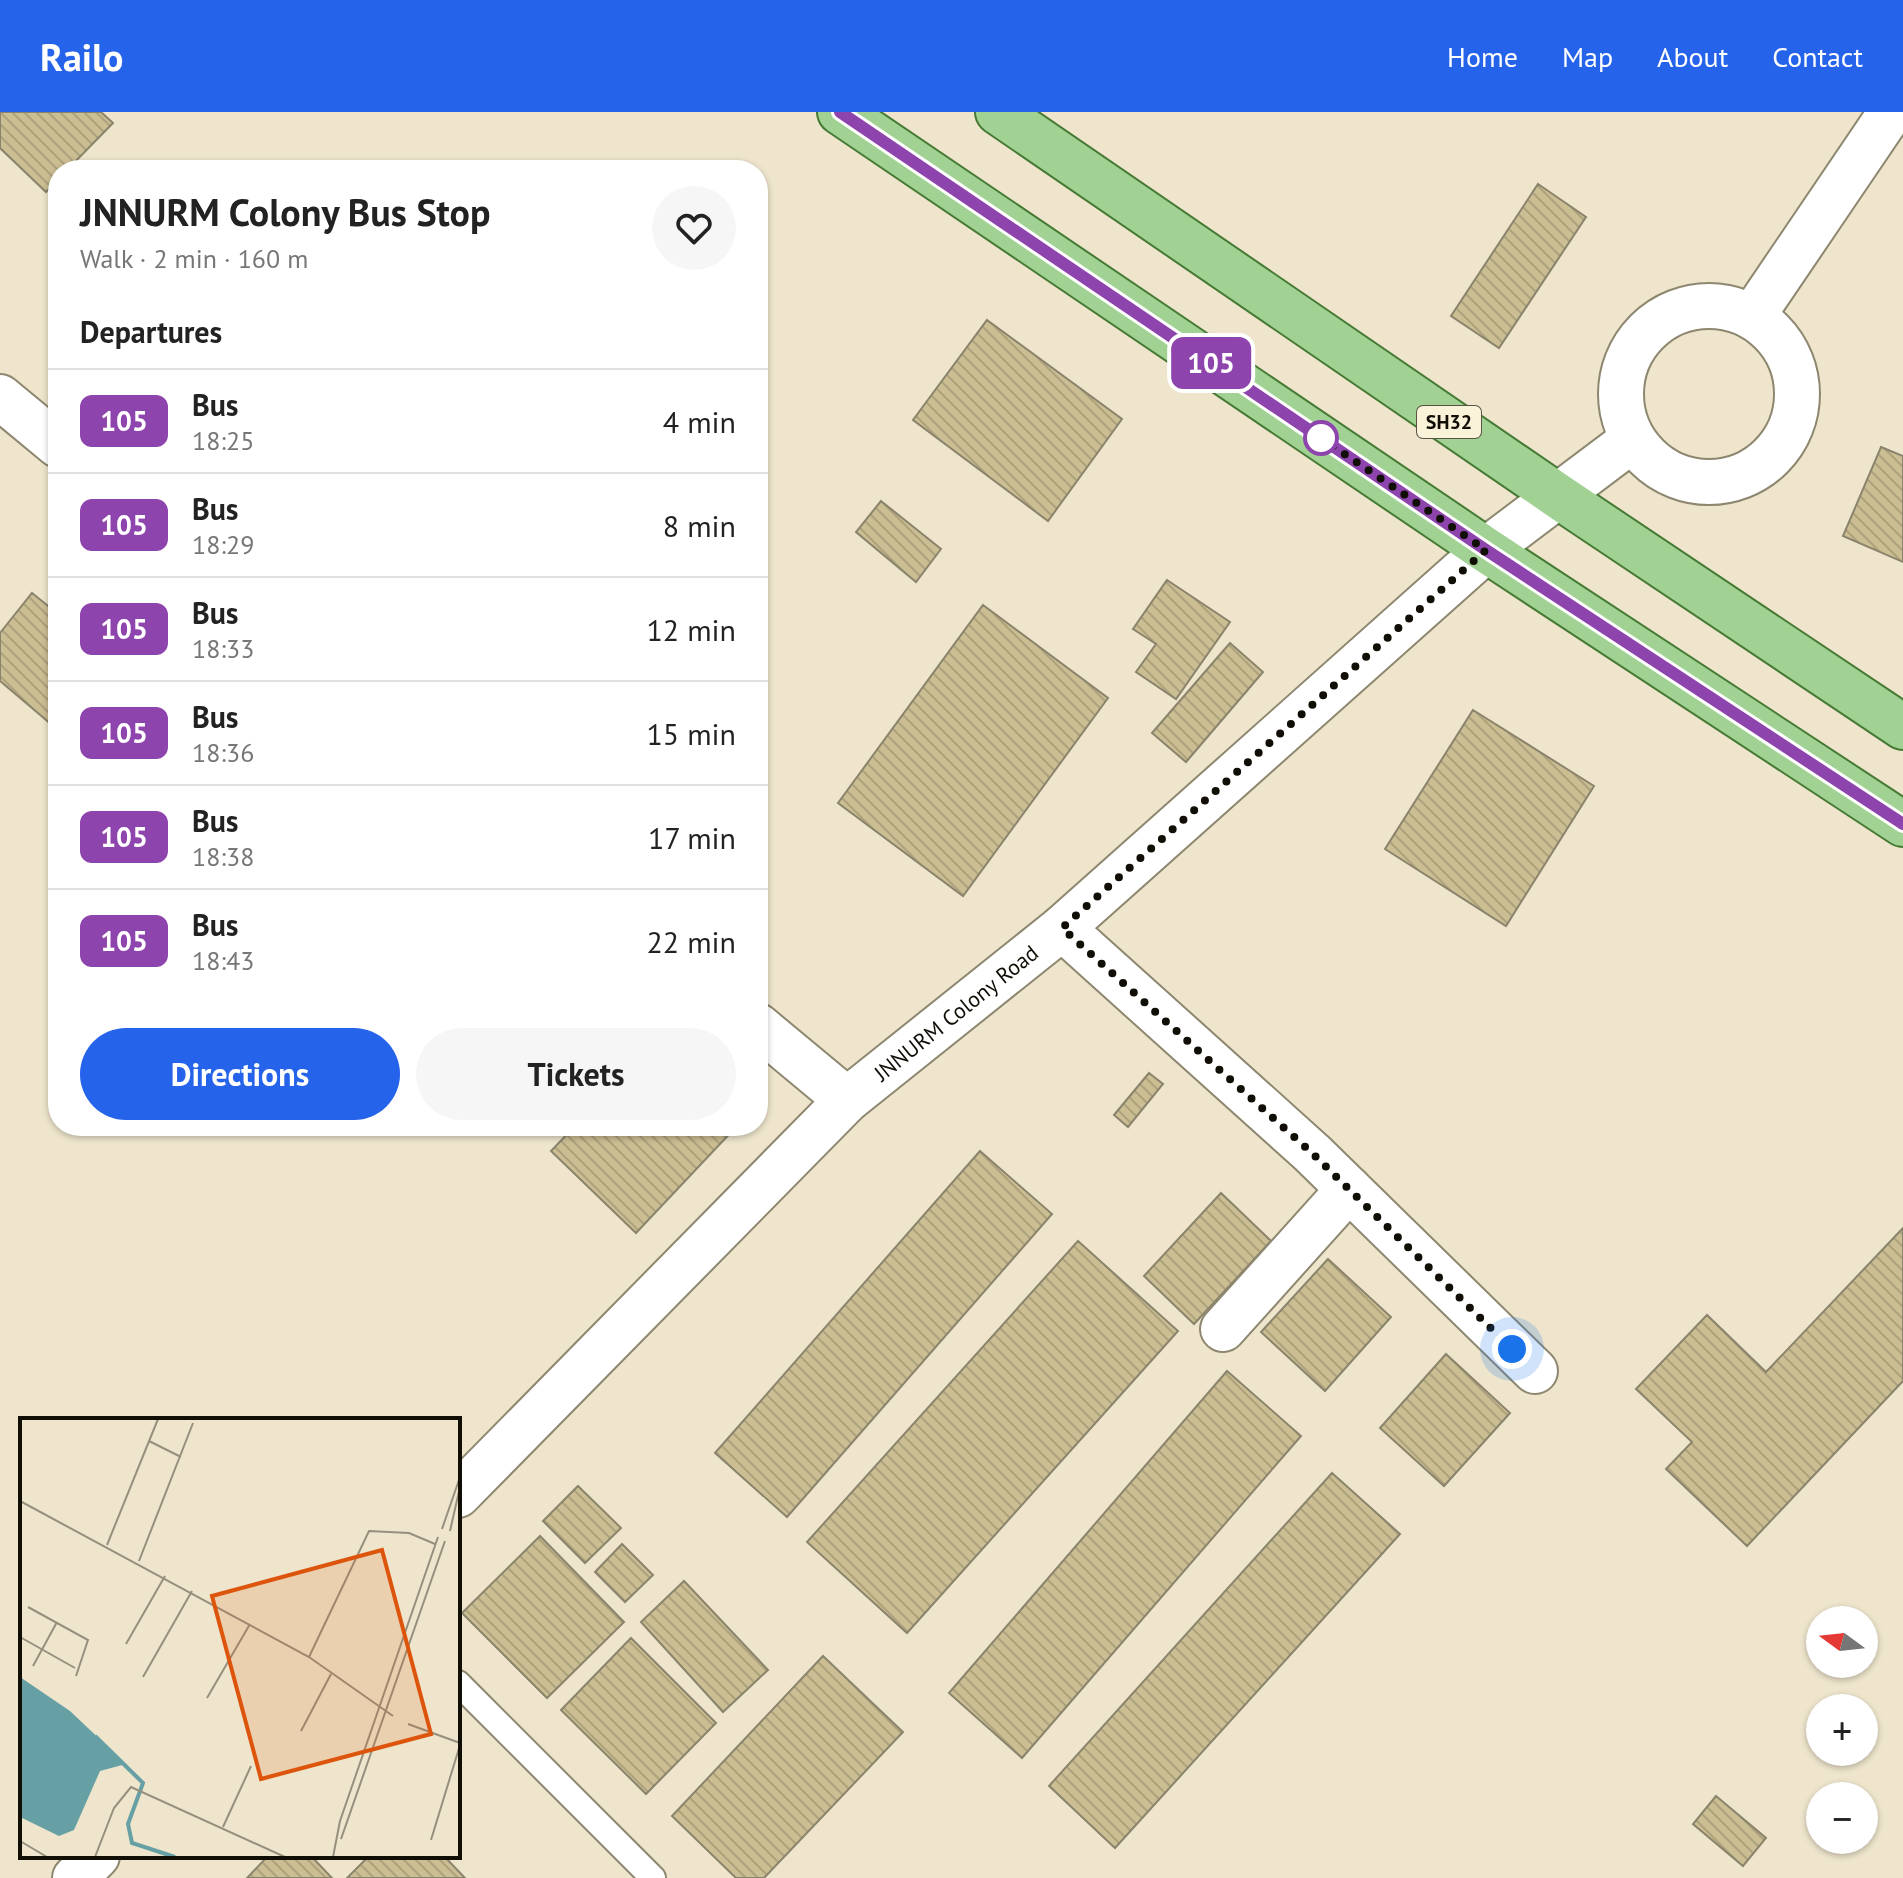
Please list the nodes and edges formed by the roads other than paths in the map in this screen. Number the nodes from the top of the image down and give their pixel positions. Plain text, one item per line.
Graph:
1 (840, 112) edge
2 (998, 112) edge
3 (1891, 112) edge
4 (1752, 317) junction
5 (0, 397) edge
6 (48, 437) edge
7 (1632, 440) junction
8 (1558, 496) junction
9 (1486, 550) junction
10 (1903, 727) edge
11 (1903, 824) edge
12 (1062, 928) junction
13 (768, 1034) edge
14 (847, 1100) junction
15 (1349, 1189) junction
16 (1223, 1329) dead end
17 (1535, 1371) dead end
18 (460, 1493) edge
19 (460, 1685) edge
20 (95, 1858) edge
21 (75, 1878) edge
22 (653, 1878) edge

1 - 9 main road
2 - 8 main road, SH32
3 - 4 street
4 - 7 street
4 - 7 street
5 - 6 street
7 - 8 street, JNNURM Colony Road
8 - 9 street, JNNURM Colony Road
8 - 10 main road, SH32
9 - 11 main road
9 - 12 street, JNNURM Colony Road
12 - 14 street, JNNURM Colony Road
12 - 15 street
13 - 14 street
14 - 18 street, JNNURM Colony Road
15 - 16 street
15 - 17 street
19 - 22 lane
20 - 21 street

